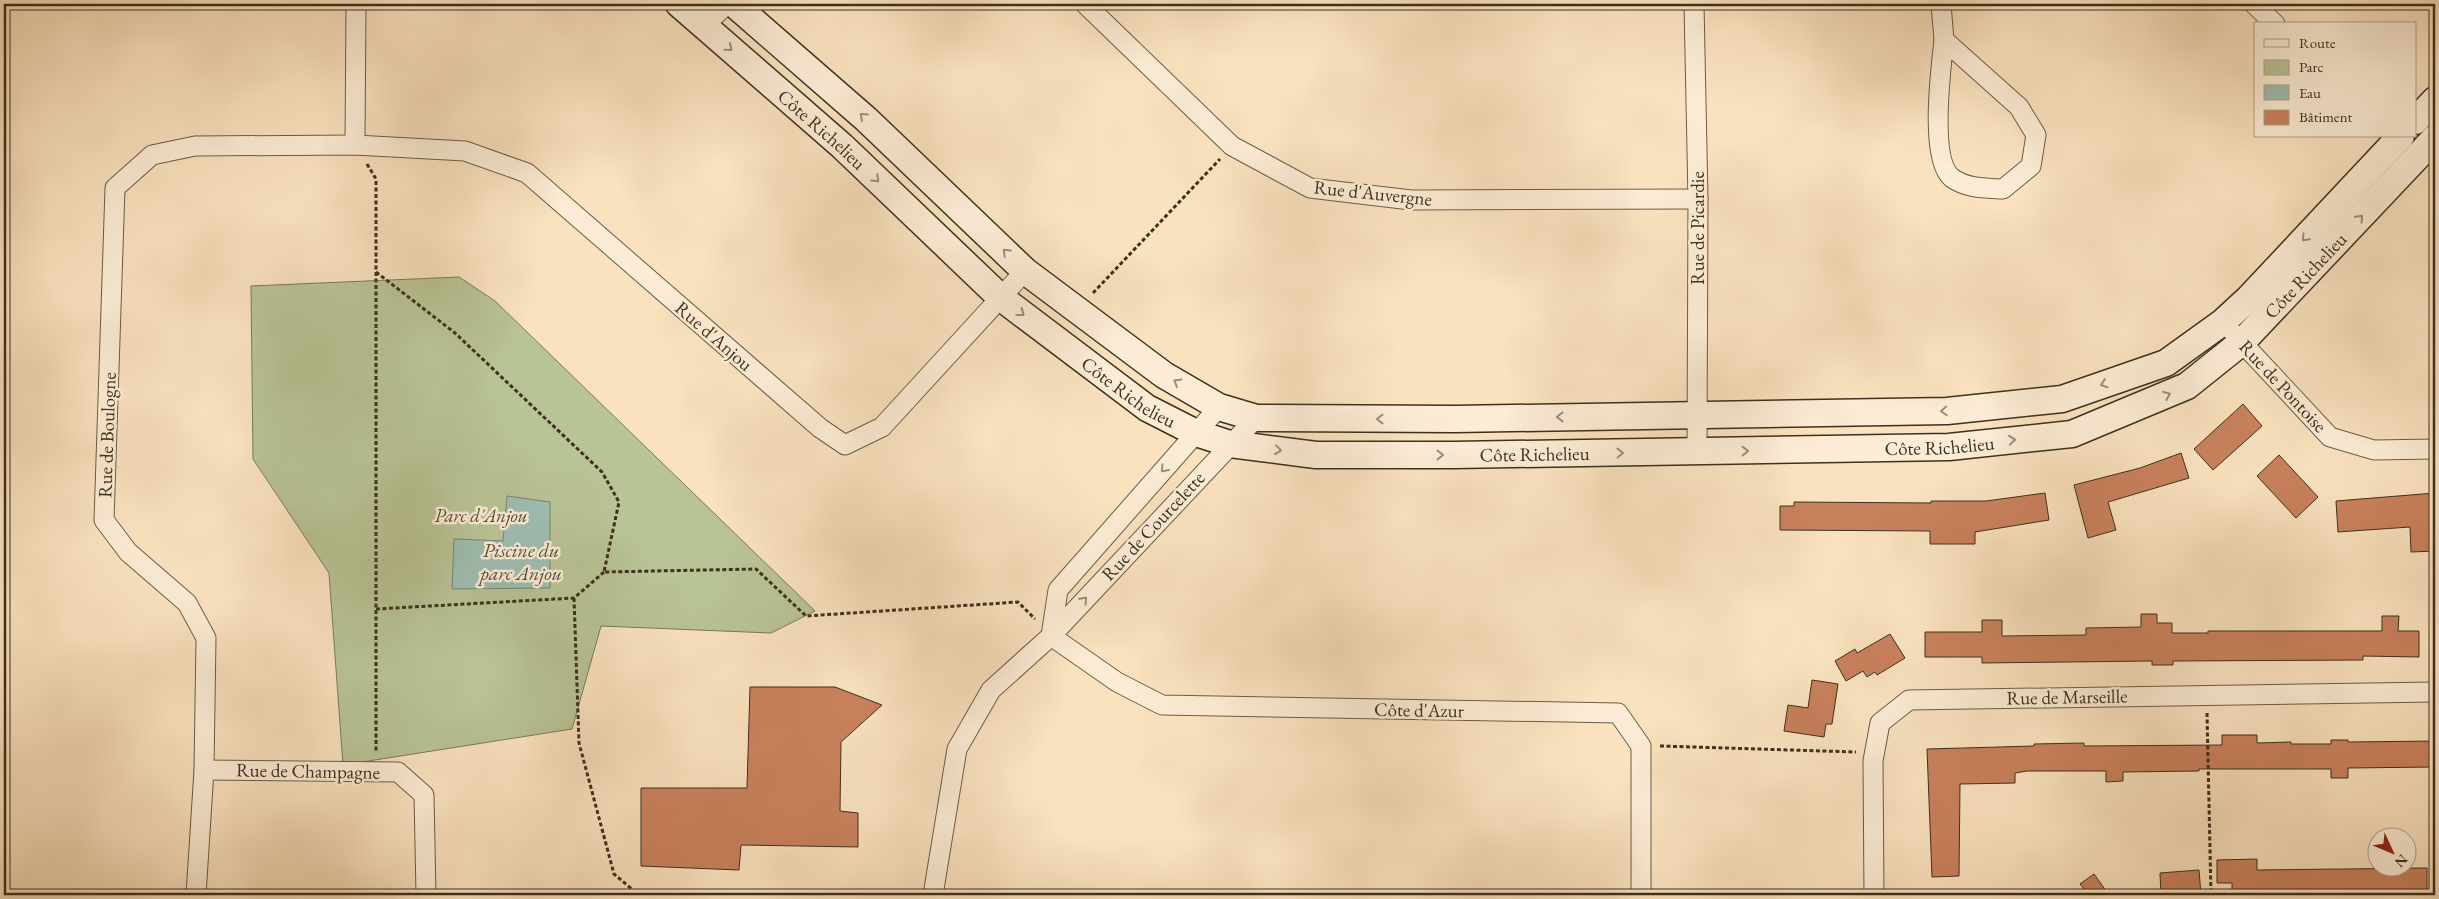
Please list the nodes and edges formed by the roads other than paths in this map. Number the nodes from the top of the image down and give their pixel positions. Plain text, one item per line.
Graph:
1 (356, 4) edge
2 (679, 4) edge
3 (728, 4) edge
4 (734, 4) edge
5 (1085, 4) edge
6 (1694, 4) edge
7 (1942, 4) edge
8 (2254, 4) edge
9 (2273, 22) edge
10 (704, 26) junction
11 (1944, 40) junction
12 (2435, 100) edge
13 (2416, 120) edge
14 (2398, 138) edge
15 (2406, 138) edge
16 (2435, 138) edge
17 (355, 144) junction
18 (2417, 156) junction
19 (1698, 199) junction
20 (1025, 270) junction
21 (1000, 297) junction
22 (2223, 322) junction
23 (2242, 342) junction
24 (1219, 407) junction
25 (1696, 416) junction
26 (1256, 418) junction
27 (1196, 433) junction
28 (1230, 444) junction
29 (2435, 449) edge
30 (1696, 452) junction
31 (1051, 636) junction
32 (2435, 692) edge
33 (204, 770) junction
34 (196, 895) edge
35 (426, 895) edge
36 (933, 895) edge
37 (1641, 895) edge
38 (1874, 895) edge

1 - 17 street
2 - 10 street, Côte Richelieu
3 - 10 street
20 -> 4 street, Côte Richelieu
5 - 19 street, Rue d'Auvergne
6 - 19 street, Rue de Picardie
7 - 11 street
8 - 9 street
10 -> 21 street, Côte Richelieu
11 - 11 street
12 - 13 street, Côte Richelieu
14 -> 22 street, Côte Richelieu
15 - 18 street
16 - 18 street, Côte Richelieu
17 - 21 street, Rue d'Anjou
17 - 33 street, Rue de Boulogne
23 -> 18 street, Côte Richelieu
19 - 25 street, Rue de Picardie
20 - 21 street, Rue d'Anjou
24 -> 20 street, Côte Richelieu
21 -> 27 street, Côte Richelieu
22 - 23 street, Rue de Pontoise
22 -> 25 street, Côte Richelieu
23 - 29 street, Rue de Pontoise
30 -> 23 street, Côte Richelieu
24 - 26 street, Côte Richelieu
24 - 27 street, Rue de Courcelette
25 -> 26 street, Côte Richelieu
25 - 30 street, Rue de Picardie
26 - 28 street, Rue de Courcelette
27 - 28 street, Côte Richelieu
27 -> 31 street, Rue de Courcelette
28 -> 30 street, Côte Richelieu
31 -> 28 street, Rue de Courcelette
31 - 36 street, Rue de Courcelette
31 - 37 street, Côte d'Azur
32 - 38 street, Rue de Marseille
33 - 34 street, Rue de Boulogne
33 - 35 street, Rue de Champagne

